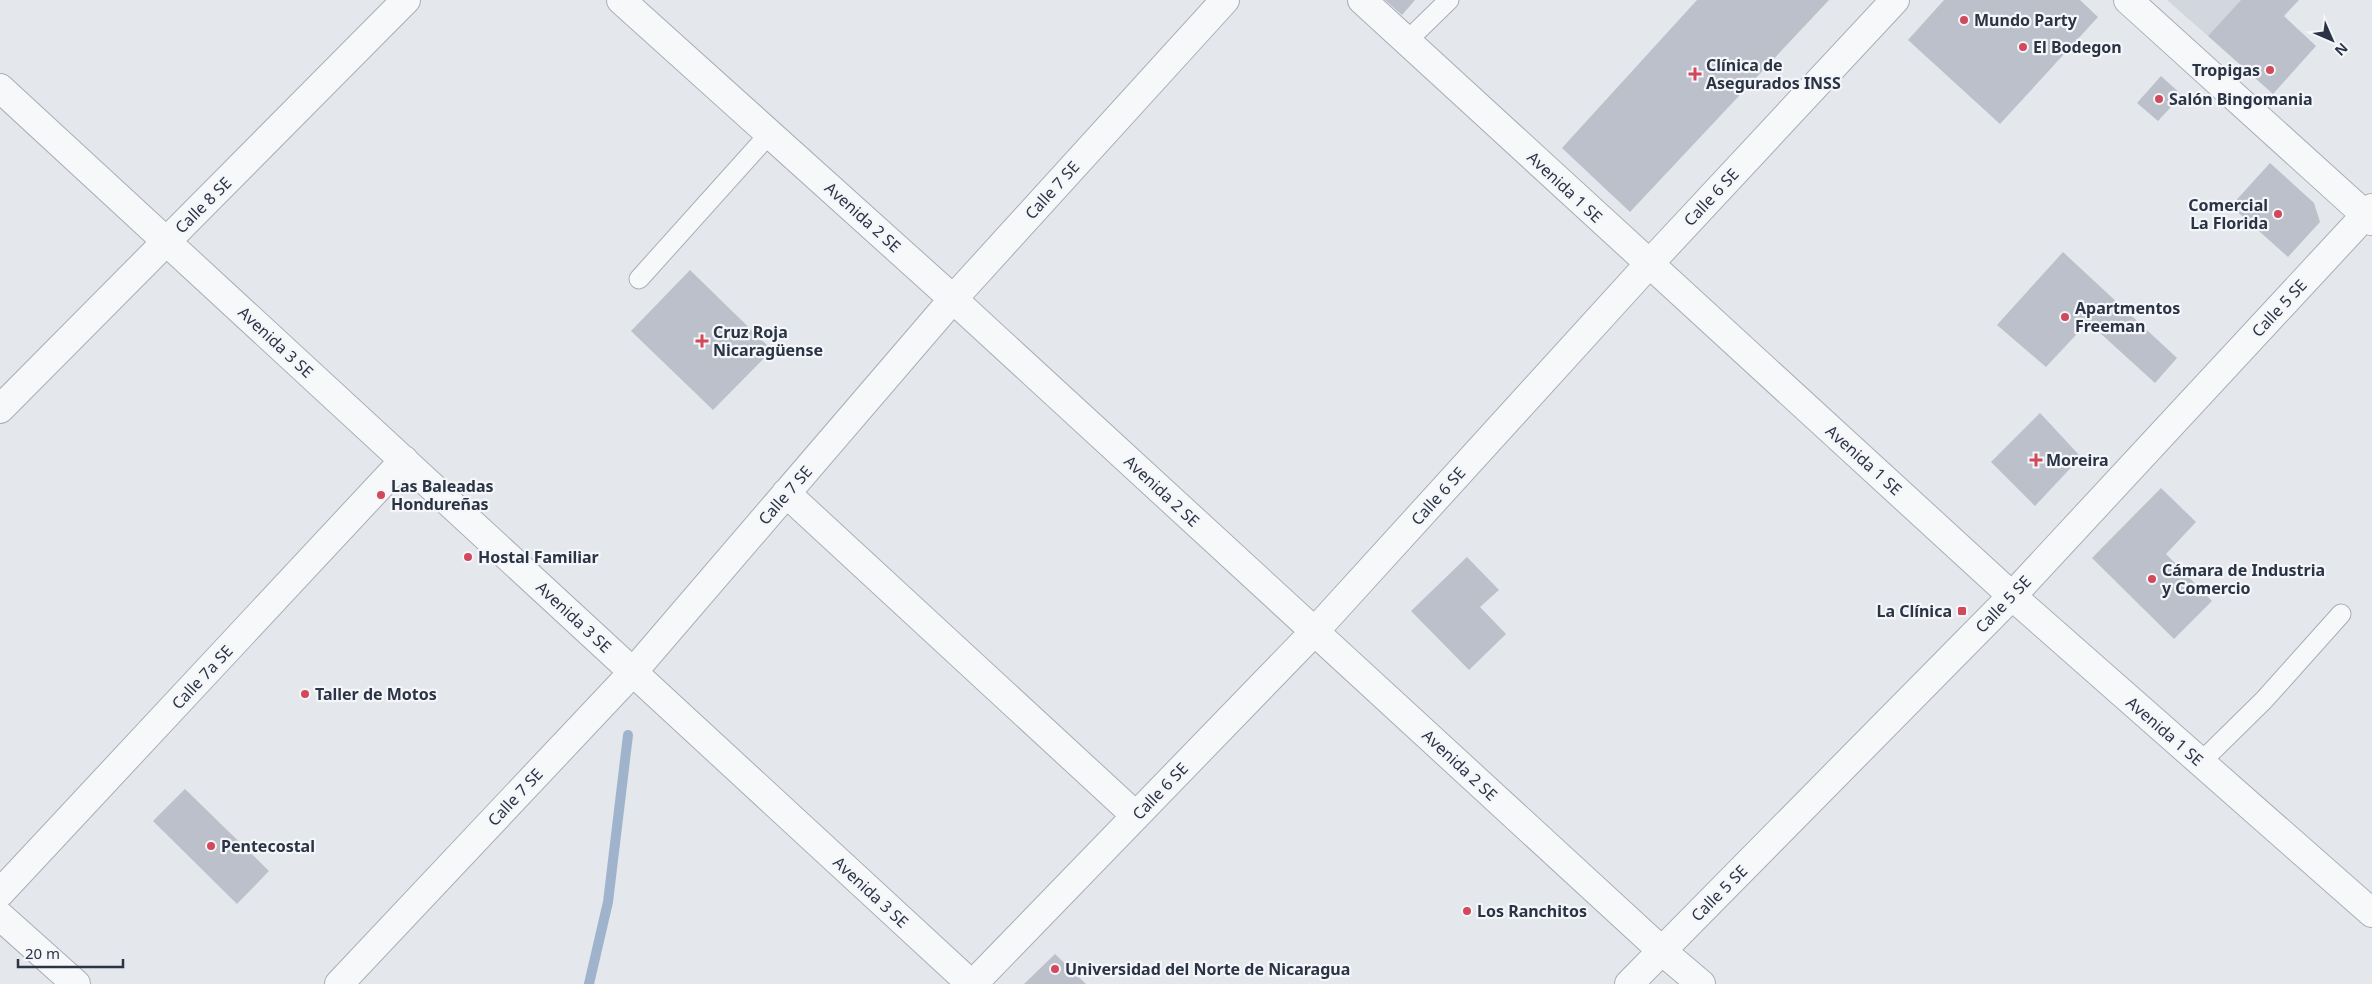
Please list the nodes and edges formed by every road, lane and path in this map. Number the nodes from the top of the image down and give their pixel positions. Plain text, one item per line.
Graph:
1 (406, 0) edge
2 (621, 0) edge
3 (1225, 0) edge
4 (1362, 0) edge
5 (1449, 0) edge
6 (1895, 0) edge
7 (2128, 0) edge
8 (1407, 41) junction
9 (0, 88) edge
10 (770, 133) junction
11 (2370, 215) edge
12 (167, 241) junction
13 (1649, 264) junction
14 (640, 279) dead end
15 (953, 299) junction
16 (0, 409) edge
17 (404, 460) junction
18 (786, 493) junction
19 (2012, 596) junction
20 (2341, 614) dead end
21 (1315, 631) junction
22 (633, 672) junction
23 (2201, 762) junction
24 (1136, 816) junction
25 (0, 893) edge
26 (2372, 913) edge
27 (0, 916) edge
28 (1662, 951) junction
29 (76, 984) edge
30 (339, 984) edge
31 (972, 984) edge
32 (1629, 984) edge
33 (1701, 984) edge

1 - 12 street, Calle 8 SE
2 - 10 street, Avenida 2 SE
3 - 15 street, Calle 7 SE
4 - 8 street, Avenida 1 SE
5 - 8 lane
6 - 13 street, Calle 6 SE
7 - 11 street
8 - 13 street, Avenida 1 SE
9 - 12 street, Avenida 3 SE
10 - 14 lane
10 - 15 street, Avenida 2 SE
11 - 19 street, Calle 5 SE
12 - 16 street, Calle 8 SE
12 - 17 street, Avenida 3 SE
13 - 19 street, Avenida 1 SE
13 - 21 street, Calle 6 SE
15 - 18 street, Calle 7 SE
15 - 21 street, Avenida 2 SE
17 - 22 street, Avenida 3 SE
17 - 25 street, Calle 7a SE
18 - 22 street, Calle 7 SE
18 - 24 street
19 - 23 street, Avenida 1 SE
19 - 28 street, Calle 5 SE
20 - 23 lane
21 - 24 street, Calle 6 SE
21 - 28 street, Avenida 2 SE
22 - 30 street, Calle 7 SE
22 - 31 street, Avenida 3 SE
23 - 26 street, Avenida 1 SE
24 - 31 street, Calle 6 SE
27 - 29 street
28 - 32 street, Calle 5 SE
28 - 33 street, Avenida 2 SE

